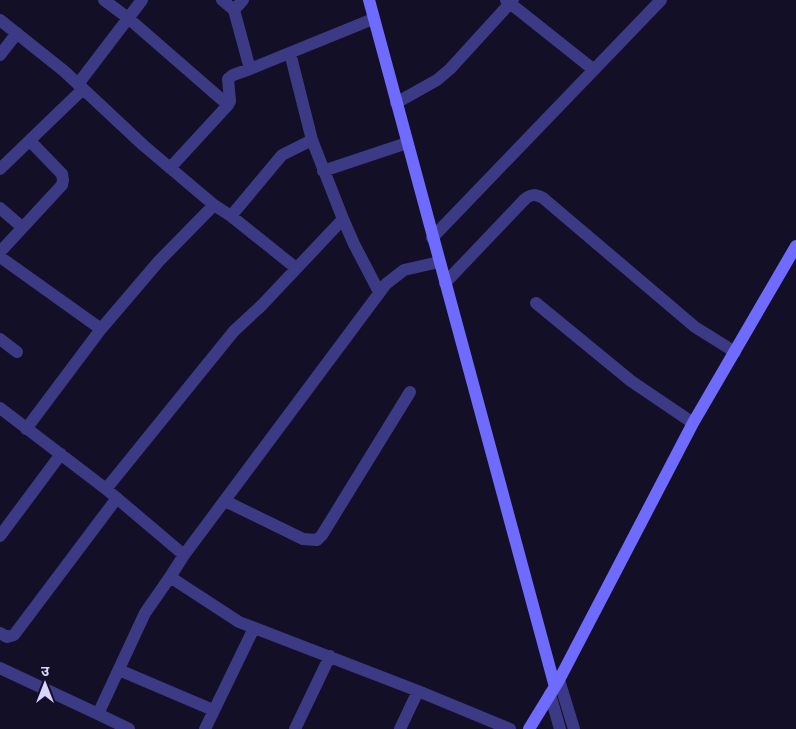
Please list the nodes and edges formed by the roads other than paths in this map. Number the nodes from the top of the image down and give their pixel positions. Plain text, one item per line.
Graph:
1 (104, 0) edge
2 (142, 0) edge
3 (222, 0) edge
4 (243, 0) edge
5 (369, 0) edge
6 (661, 0) edge
7 (510, 1) edge
8 (234, 10) junction
9 (128, 18) junction
10 (0, 20) edge
11 (373, 20) junction
12 (17, 32) junction
13 (290, 53) junction
14 (0, 55) edge
15 (250, 69) junction
16 (594, 70) junction
17 (80, 86) junction
18 (396, 103) junction
19 (228, 105) junction
20 (30, 140) junction
21 (312, 140) junction
22 (407, 144) junction
23 (170, 168) junction
24 (0, 169) edge
25 (324, 171) junction
26 (214, 205) junction
27 (0, 208) edge
28 (231, 216) junction
29 (343, 219) junction
30 (22, 227) junction
31 (432, 238) junction
32 (0, 252) edge
33 (795, 252) edge
34 (0, 257) edge
35 (439, 262) junction
36 (296, 268) junction
37 (445, 283) junction
38 (379, 292) junction
39 (536, 303) dead end
40 (101, 329) junction
41 (0, 338) edge
42 (17, 352) dead end
43 (735, 352) junction
44 (410, 392) dead end
45 (1, 412) edge
46 (693, 423) junction
47 (26, 429) junction
48 (61, 454) junction
49 (106, 489) junction
50 (117, 498) junction
51 (225, 500) junction
52 (0, 536) edge
53 (184, 555) junction
54 (170, 577) junction
55 (254, 628) junction
56 (0, 633) edge
57 (330, 656) junction
58 (0, 668) edge
59 (119, 670) junction
60 (554, 687) junction
61 (418, 691) junction
62 (213, 710) junction
63 (98, 714) junction
64 (129, 729) edge
65 (205, 729) edge
66 (295, 729) edge
67 (400, 729) edge
68 (510, 729) edge
69 (529, 729) edge
70 (560, 729) edge
71 (574, 729) edge

1 - 9 street
2 - 9 street
3 - 8 street
4 - 8 street
5 - 11 main road
6 - 16 street
7 - 16 street
7 - 18 street
8 - 15 street
9 - 17 street
9 - 19 street
10 - 12 street
11 - 13 street
11 - 18 main road
12 - 14 street
12 - 17 street
13 - 15 street
13 - 21 street
15 - 19 street
16 - 31 street
17 - 20 street
17 - 23 street
18 - 22 main road
19 - 23 street
20 - 24 street
20 - 30 street
21 - 25 street
21 - 28 street
22 - 25 street
22 - 31 main road
23 - 26 street
25 - 29 street
26 - 28 street
26 - 40 street
27 - 30 street
28 - 36 street
29 - 36 street
29 - 38 street
30 - 32 street
31 - 35 main road
33 - 43 main road
34 - 40 street
35 - 37 main road
35 - 38 street
36 - 49 street
37 - 43 street
37 - 60 main road
38 - 51 street
39 - 46 street
40 - 47 street
41 - 42 street
43 - 46 main road
44 - 51 street
45 - 47 street
46 - 60 main road
47 - 48 street
48 - 49 street
48 - 52 street
49 - 50 street
50 - 53 street
50 - 56 street
51 - 53 street
53 - 54 street
54 - 55 street
54 - 59 street
55 - 57 street
55 - 62 street
57 - 61 street
57 - 66 street
58 - 63 street
59 - 62 street
59 - 63 street
60 - 69 main road
60 - 70 street
60 - 71 street
61 - 67 street
61 - 68 street
62 - 65 street
63 - 64 street

